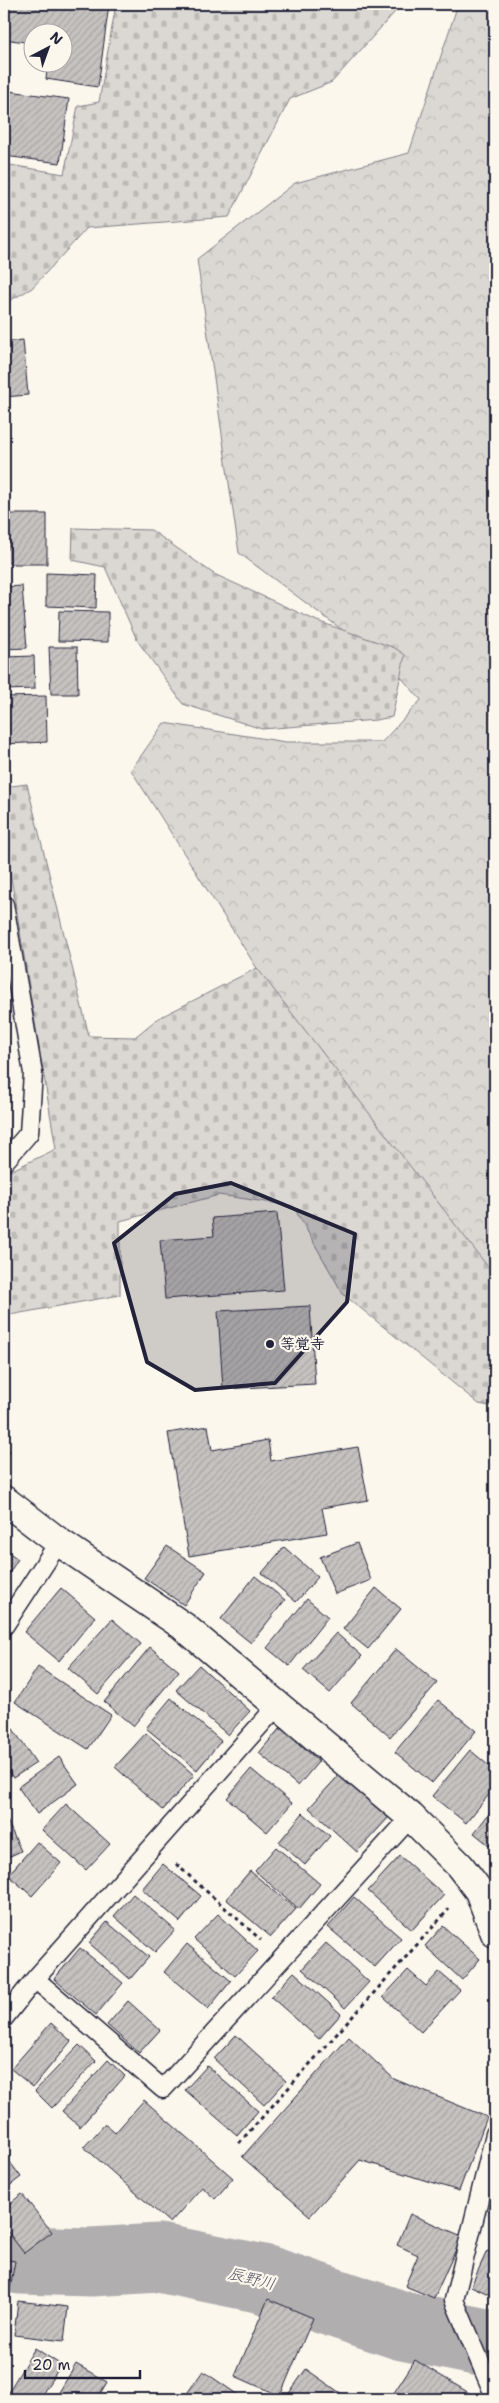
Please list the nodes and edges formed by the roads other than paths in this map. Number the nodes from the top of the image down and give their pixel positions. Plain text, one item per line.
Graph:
1 (4, 904) edge
2 (4, 1162) edge
3 (4, 1500) edge
4 (59, 1542) junction
5 (4, 1626) edge
6 (277, 1706) junction
7 (411, 1816) junction
8 (495, 1933) edge
9 (35, 1979) junction
10 (4, 2018) edge
11 (495, 2134) edge
12 (495, 2398) edge

1 - 2 lane
3 - 4 street
4 - 5 lane
4 - 6 street
6 - 7 street
6 - 9 lane
7 - 8 street
7 - 9 lane
9 - 10 lane
11 - 12 lane

